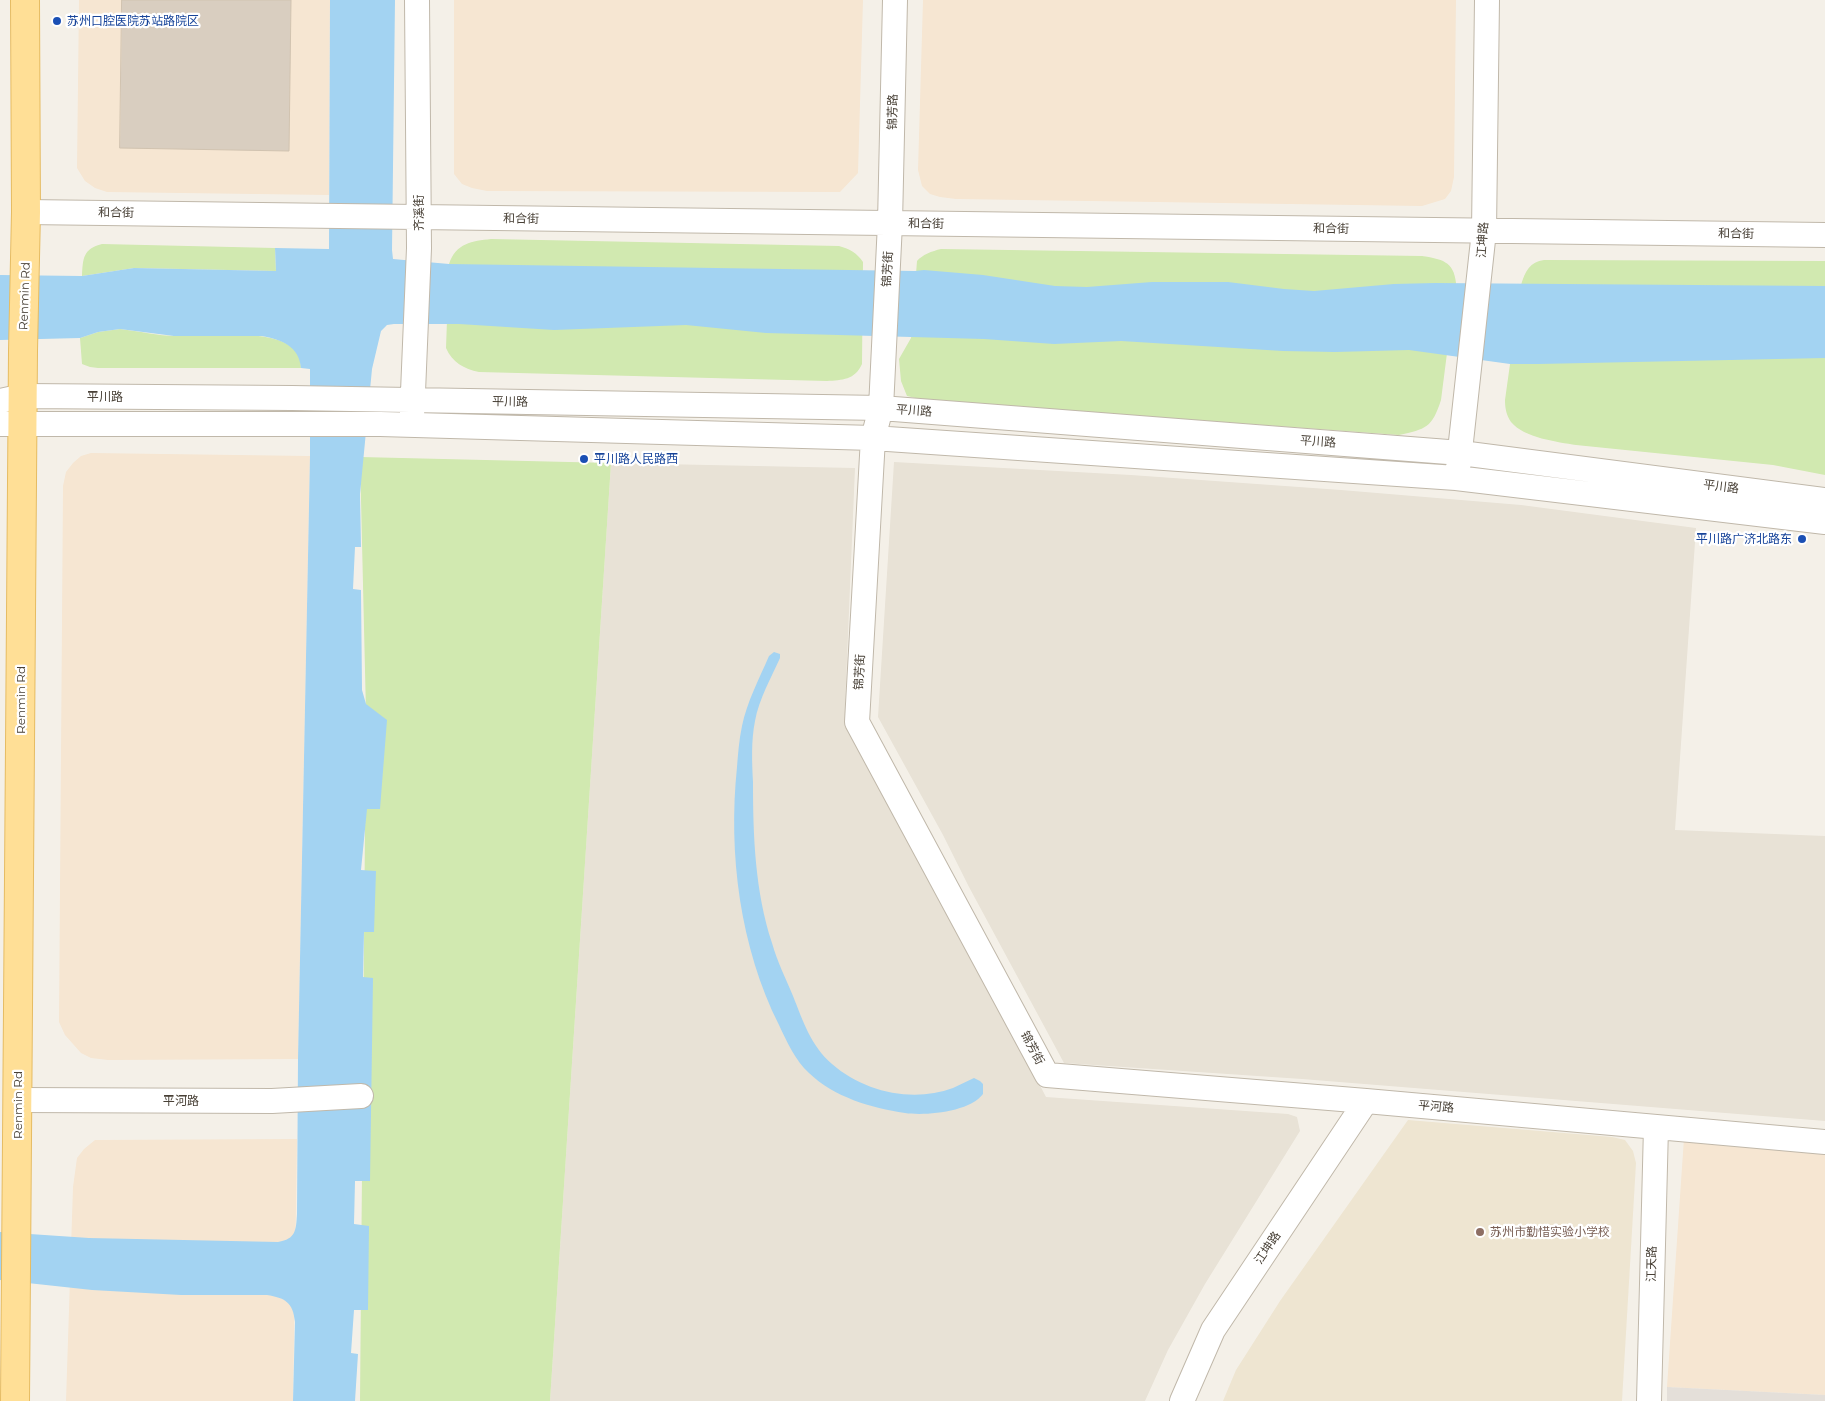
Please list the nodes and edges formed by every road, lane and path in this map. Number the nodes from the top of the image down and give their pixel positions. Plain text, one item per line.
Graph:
1 (26, 0) edge
2 (417, 0) edge
3 (896, 0) edge
4 (1487, 0) edge
5 (26, 212) junction
6 (410, 218) junction
7 (890, 223) junction
8 (1484, 231) junction
9 (1825, 235) edge
10 (11, 399) edge
11 (414, 400) junction
12 (882, 408) junction
13 (12, 424) edge
14 (411, 425) junction
15 (873, 438) junction
16 (1461, 453) junction
17 (1456, 478) junction
18 (1825, 500) edge
19 (1825, 522) edge
20 (1047, 1075) joint
21 (361, 1096) dead end
22 (9, 1100) edge
23 (1366, 1101) junction
24 (1656, 1127) junction
25 (1825, 1142) edge
26 (15, 1401) edge
27 (1182, 1401) edge
28 (1649, 1401) edge

1 - 5 main road, Renmin Rd
2 - 6 street, 齐溪街
3 - 7 street, 锦芳路
4 - 8 street, 江坤路
5 - 6 street, 和合街
5 - 10 main road, Renmin Rd
6 - 7 street, 和合街
6 - 11 street, 齐溪街
7 - 8 street, 和合街
7 - 12 street, 锦芳街
8 - 9 street, 和合街
8 - 16 street, 江坤路
10 - 11 street, 平川路
10 - 13 main road, Renmin Rd
11 - 12 street, 平川路
11 - 14 street, 齐溪街
12 - 15 street, 锦芳街
12 - 16 street, 平川路
13 - 14 street, 平川路
13 - 22 main road, Renmin Rd
14 - 15 street, 平川路
15 - 17 street, 平川路
15 - 20 street, 锦芳街
16 - 17 street, 江坤路
16 - 18 street, 平川路
17 - 19 street, 平川路
20 - 23 street, 平河路
21 - 22 street, 平河路
22 - 26 main road, Renmin Rd
23 - 24 street, 平河路
23 - 27 street, 江坤路
24 - 25 street, 平河路
24 - 28 street, 江天路

